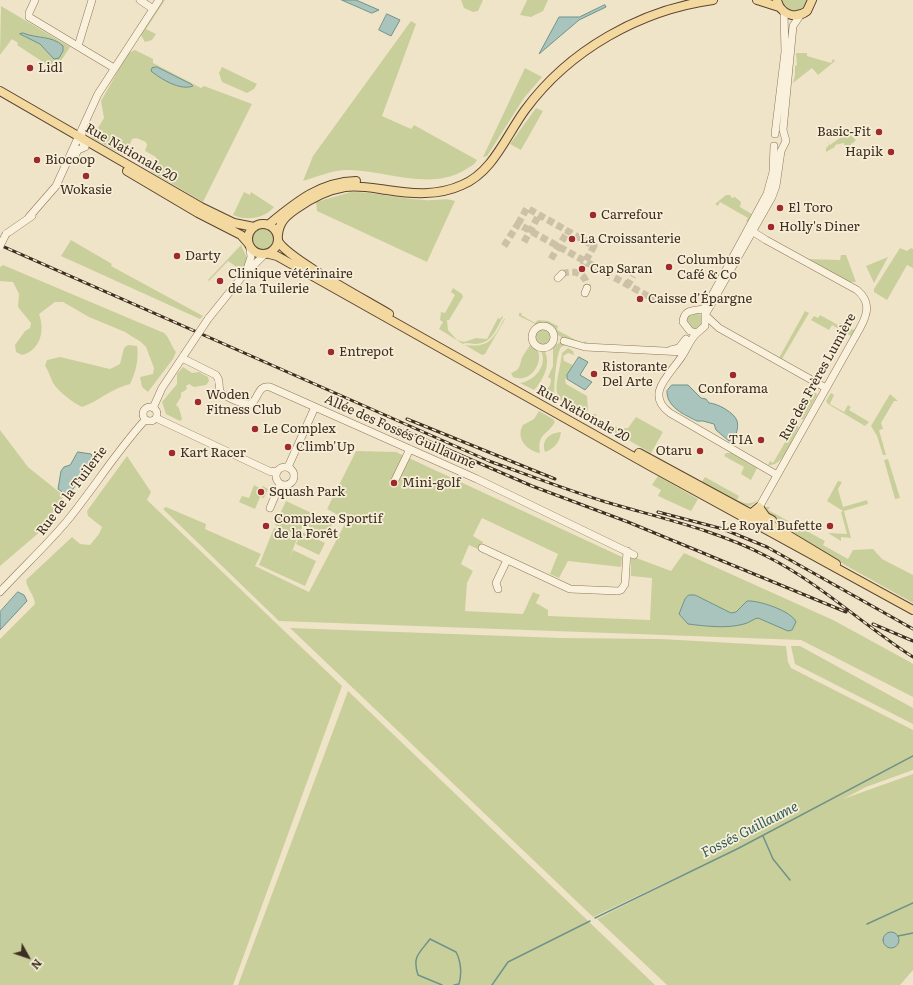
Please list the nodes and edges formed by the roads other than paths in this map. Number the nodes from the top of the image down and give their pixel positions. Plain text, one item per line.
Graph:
1 (35, 0) edge
2 (92, 0) edge
3 (140, 0) edge
4 (159, 0) edge
5 (713, 0) edge
6 (757, 0) edge
7 (812, 0) edge
8 (780, 6) edge
9 (153, 9) junction
10 (801, 14) junction
11 (78, 46) junction
12 (114, 68) junction
13 (0, 91) edge
14 (0, 97) edge
15 (775, 134) junction
16 (784, 135) junction
17 (82, 142) junction
18 (774, 146) junction
19 (783, 146) junction
20 (290, 210) junction
21 (29, 217) junction
22 (268, 225) junction
23 (254, 227) junction
24 (752, 228) junction
25 (278, 238) junction
26 (0, 246) edge
27 (249, 246) junction
28 (266, 254) junction
29 (241, 278) junction
30 (696, 309) junction
31 (705, 315) junction
32 (684, 326) junction
33 (719, 328) junction
34 (699, 332) junction
35 (686, 339) junction
36 (564, 341) dead end
37 (668, 351) junction
38 (682, 352) junction
39 (183, 357) junction
40 (826, 388) junction
41 (315, 407) junction
42 (153, 408) junction
43 (156, 418) junction
44 (145, 420) junction
45 (410, 449) junction
46 (288, 467) junction
47 (276, 472) junction
48 (777, 475) junction
49 (395, 480) dead end
50 (280, 484) junction
51 (759, 507) junction
52 (270, 508) dead end
53 (752, 517) junction
54 (482, 548) dead end
55 (627, 551) junction
56 (634, 555) dead end
57 (825, 556) junction
58 (507, 560) junction
59 (855, 577) junction
60 (498, 589) dead end
61 (0, 592) edge
62 (913, 610) edge

1 - 11 street
2 - 11 street
3 - 9 street
4 - 9 street
5 - 20 main road
6 - 8 main road
7 - 10 main road
8 - 10 main road
8 - 15 street
9 - 12 street
10 - 16 street
11 - 12 street
12 - 17 street
13 - 17 main road, Rue Nationale 20
14 - 17 main road, Rue Nationale 20
15 - 16 street
15 - 18 street
16 - 19 street
17 - 21 street
17 - 21 street
17 - 23 main road, Rue Nationale 20
17 - 27 main road, Rue Nationale 20
18 - 19 street
18 - 24 street
19 - 24 street
20 - 22 main road
20 - 25 main road
21 - 26 street, bridge
22 - 23 main road
22 - 25 main road
23 - 27 main road
24 - 30 street
24 - 31 street
24 - 40 street, Rue des Frères Lumière
25 - 28 main road
25 - 53 main road, Rue Nationale 20
27 - 28 main road
27 - 29 street, Rue de la Tuilerie
28 - 29 street, Rue de la Tuilerie
28 - 53 main road, Rue Nationale 20
29 - 39 street, Rue de la Tuilerie, bridge
30 - 31 street
30 - 32 street
31 - 33 street
31 - 34 street
32 - 34 street
32 - 35 street
33 - 34 street
33 - 40 street
34 - 38 street
35 - 37 street
35 - 38 street
36 - 37 street
37 - 38 street
38 - 48 street
39 - 41 street, Allée des Fossés Guillaume
39 - 42 street, Rue de la Tuilerie
40 - 48 street, Rue des Frères Lumière
41 - 45 street, Allée des Fossés Guillaume
41 - 46 street
42 - 43 street
42 - 44 street, Rue de la Tuilerie
43 - 44 street
43 - 47 street
44 - 61 street, Rue de la Tuilerie
45 - 49 street
45 - 55 street, Allée des Fossés Guillaume
46 - 47 street
46 - 50 street
47 - 50 street
48 - 51 street, Rue des Frères Lumière
50 - 52 street
51 - 53 main road
51 - 57 main road, Rue Nationale 20
53 - 57 main road, Rue Nationale 20
53 - 59 main road, Rue Nationale 20
54 - 58 street
55 - 56 street, Allée des Fossés Guillaume
55 - 58 street
57 - 59 main road, Rue Nationale 20
58 - 60 street
59 - 62 main road

